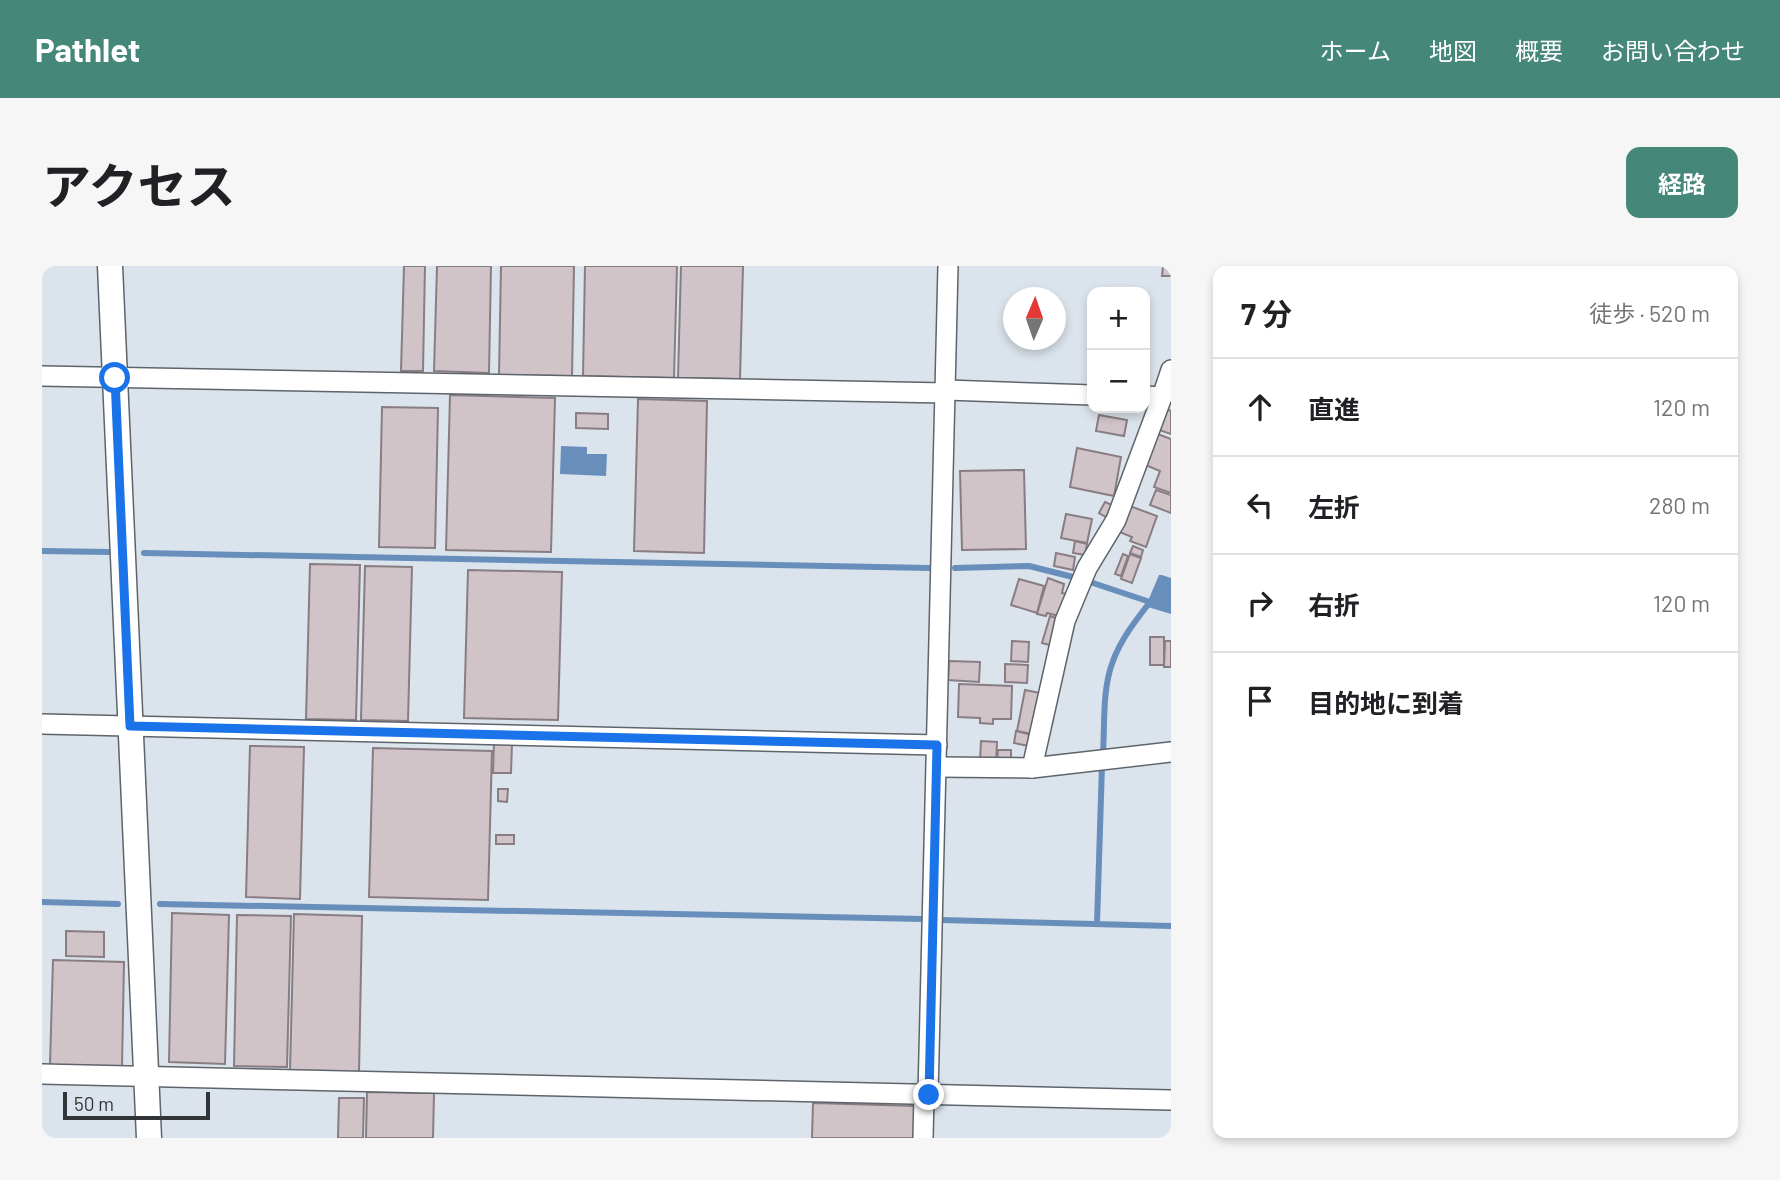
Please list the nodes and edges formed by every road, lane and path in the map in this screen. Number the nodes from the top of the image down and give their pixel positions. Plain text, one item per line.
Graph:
1 (110, 266) edge
2 (948, 266) edge
3 (1171, 370) edge
4 (42, 376) edge
5 (115, 378) junction
6 (946, 392) junction
7 (1087, 395) edge
8 (1153, 396) edge
9 (42, 724) edge
10 (130, 726) junction
11 (937, 745) junction
12 (1171, 752) edge
13 (937, 767) junction
14 (1032, 768) junction
15 (42, 1074) edge
16 (146, 1076) junction
17 (926, 1095) junction
18 (1171, 1100) edge
19 (149, 1138) edge
20 (923, 1138) edge

1 - 5 street
2 - 6 street
3 - 8 street
4 - 5 street
5 - 6 street
5 - 10 street
6 - 7 street
6 - 11 street
8 - 14 street
9 - 10 street
10 - 11 street
10 - 16 street
11 - 13 street
12 - 14 street
13 - 14 street
13 - 17 street
15 - 16 street
16 - 17 street
16 - 19 street
17 - 18 street
17 - 20 street

